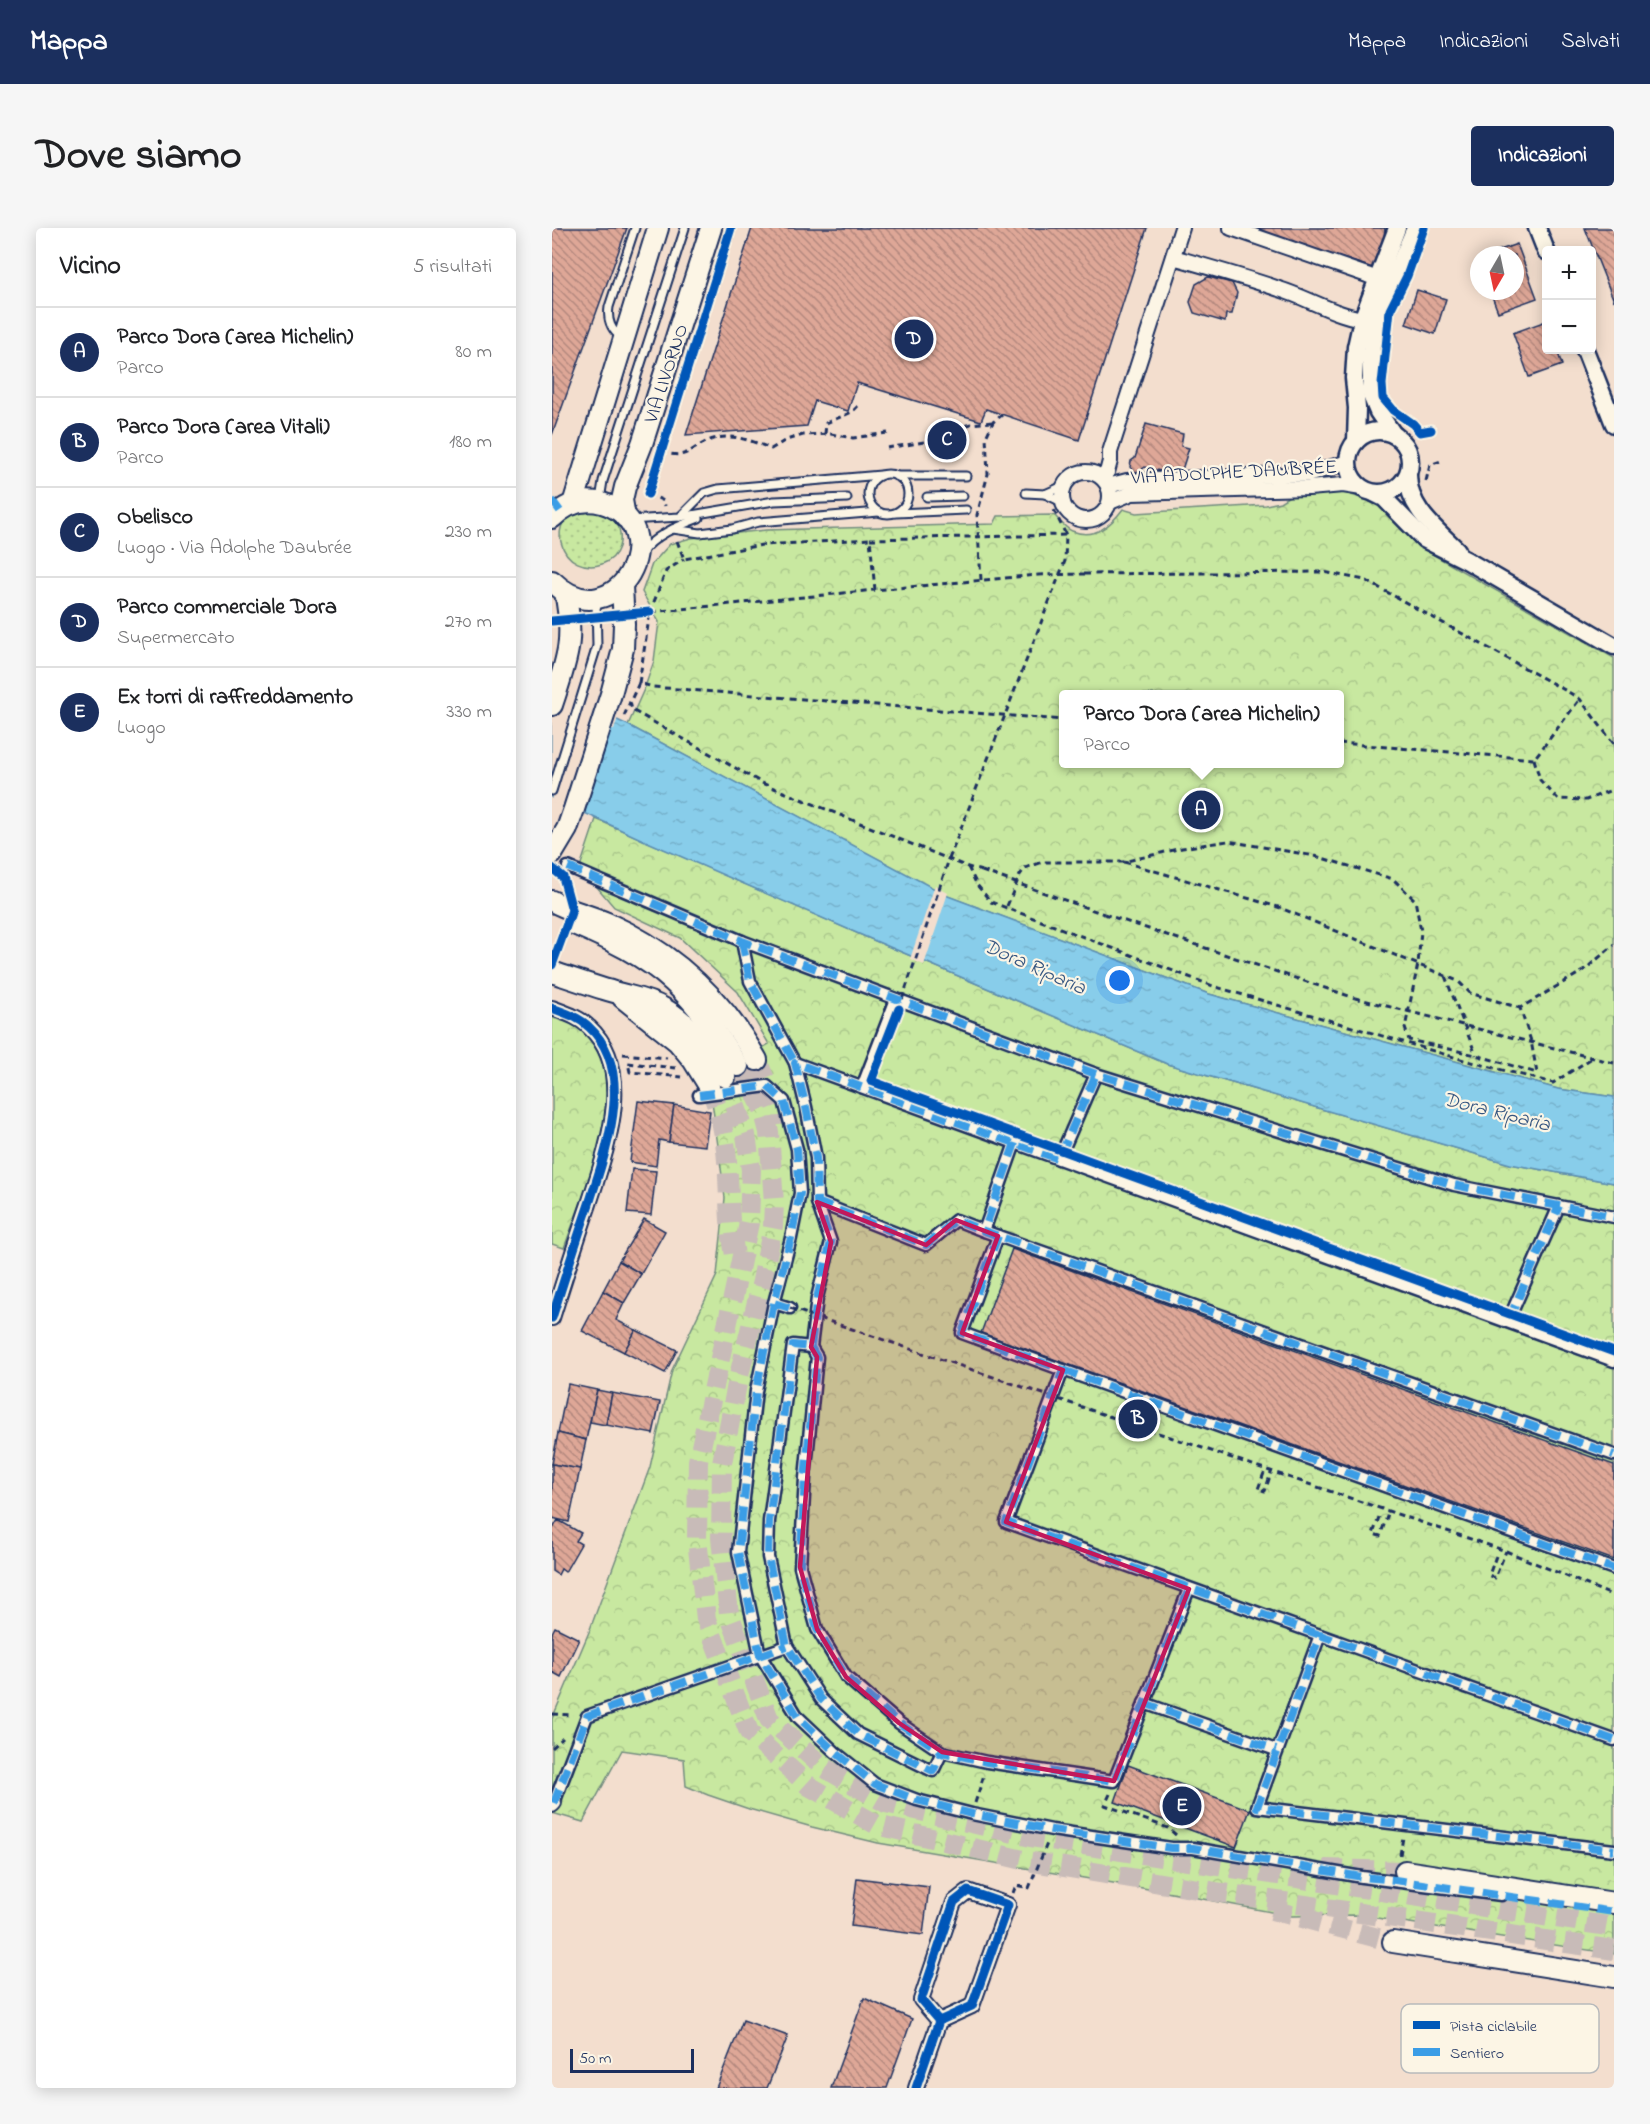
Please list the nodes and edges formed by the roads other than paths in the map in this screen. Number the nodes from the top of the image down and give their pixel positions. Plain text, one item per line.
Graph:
1 (635, 228) edge
2 (658, 228) edge
3 (684, 228) edge
4 (711, 228) edge
5 (1182, 228) edge
6 (1232, 228) edge
7 (1397, 228) edge
8 (1415, 228) edge
9 (1537, 228) edge
10 (1544, 246) edge
11 (1173, 257) junction
12 (1383, 284) junction
13 (1369, 320) junction
14 (623, 339) junction
15 (1587, 354) edge
16 (1614, 424) edge
17 (1393, 434) junction
18 (1356, 441) junction
19 (1110, 452) junction
20 (1348, 462) junction
21 (1083, 472) junction
22 (881, 475) junction
23 (1408, 475) junction
24 (896, 476) junction
25 (966, 476) dead end
26 (1106, 483) junction
27 (1063, 486) junction
28 (1368, 490) junction
29 (1026, 493) dead end
30 (1045, 494) junction
31 (927, 496) dead end
32 (963, 496) dead end
33 (847, 498) dead end
34 (600, 502) junction
35 (1062, 502) junction
36 (1110, 502) junction
37 (559, 508) edge
38 (966, 510) dead end
39 (879, 512) junction
40 (710, 513) junction
41 (896, 513) junction
42 (680, 517) junction
43 (627, 519) junction
44 (673, 529) junction
45 (1466, 560) junction
46 (636, 561) junction
47 (558, 586) edge
48 (622, 586) junction
49 (596, 597) junction
50 (1614, 646) edge
51 (552, 705) edge
52 (552, 791) edge
53 (552, 854) edge
54 (568, 867) dead end
55 (552, 901) edge
56 (552, 916) edge
57 (742, 941) junction
58 (552, 972) edge
59 (898, 1004) junction
60 (552, 1008) edge
61 (795, 1063) junction
62 (1096, 1074) junction
63 (726, 1077) junction
64 (862, 1087) junction
65 (1015, 1143) junction
66 (1059, 1159) junction
67 (817, 1202) junction
68 (1559, 1206) junction
69 (1614, 1216) edge
70 (984, 1231) junction
71 (998, 1236) junction
72 (774, 1303) junction
73 (790, 1308) road end
74 (552, 1318) edge
75 (1508, 1321) junction
76 (811, 1347) junction
77 (1614, 1361) edge
78 (1063, 1370) junction
79 (1614, 1455) edge
80 (1614, 1569) edge
81 (1189, 1589) junction
82 (1320, 1635) junction
83 (787, 1646) junction
84 (760, 1655) junction
85 (1144, 1703) junction
86 (1614, 1740) edge
87 (1276, 1750) junction
88 (942, 1752) junction
89 (553, 1804) edge
90 (1614, 1850) edge
91 (1405, 1871) tunnel mouth
92 (1614, 1903) edge
93 (1614, 1912) edge
94 (1393, 1942) tunnel mouth
95 (1614, 1977) edge
96 (939, 2021) junction
97 (916, 2088) edge

1 - 14 lane
2 - 14 main road
3 - 34 lane, VIA LIVORNO
4 - 43 main road, VIA LIVORNO
5 - 11 street
6 - 12 street
7 - 12 street
8 - 12 street
9 - 10 street
11 - 13 street
11 - 19 street
12 - 13 street
13 - 17 street
13 - 18 street
14 - 37 main road
15 - 16 street
17 - 18 street
17 - 23 street
18 - 20 street
19 - 21 street
19 - 26 street
20 - 26 street, VIA ADOLPHE DAUBRÉE
20 - 28 street
21 - 26 street, VIA ADOLPHE DAUBRÉE
21 - 27 street
22 - 24 lane
22 - 39 lane
22 - 42 lane
23 - 28 street
23 - 45 street
24 - 25 lane
24 - 41 lane
26 - 36 street, VIA ADOLPHE DAUBRÉE
27 - 30 lane
27 - 35 street
28 - 36 street, VIA ADOLPHE DAUBRÉE
28 - 45 street
29 - 30 lane
30 - 35 lane
31 - 32 lane
33 - 40 lane
34 - 37 main road
34 - 43 main road
35 - 36 street, VIA ADOLPHE DAUBRÉE
38 - 41 lane
39 - 41 lane
39 - 44 lane
40 - 42 lane
40 - 44 lane
42 - 43 lane
43 - 46 main road, VIA LIVORNO
44 - 46 lane
45 - 50 street
46 - 48 main road
47 - 49 main road
47 - 51 main road
48 - 49 main road
48 - 53 main road
49 - 52 lane
54 - 57 street
55 - 63 main road
56 - 63 main road
57 - 59 street
57 - 61 street
58 - 63 main road
59 - 62 street
59 - 64 street
60 - 74 street
61 - 64 street
61 - 67 street
62 - 66 street
62 - 68 street
63 - 72 street
64 - 65 street
65 - 66 street
65 - 70 street
66 - 75 street
67 - 70 street
67 - 76 street
68 - 69 street
68 - 75 street
70 - 71 street
71 - 78 street
71 - 79 street
72 - 73 street
72 - 84 street
75 - 77 street
76 - 83 street
76 - 88 street
78 - 80 street
78 - 81 street
81 - 82 street
81 - 85 street
82 - 86 street
82 - 87 street
83 - 84 street
83 - 88 street
84 - 89 street
84 - 93 street
85 - 87 street
85 - 88 street
87 - 90 street
91 - 92 main road
94 - 95 main road
96 - 96 street
96 - 97 street

